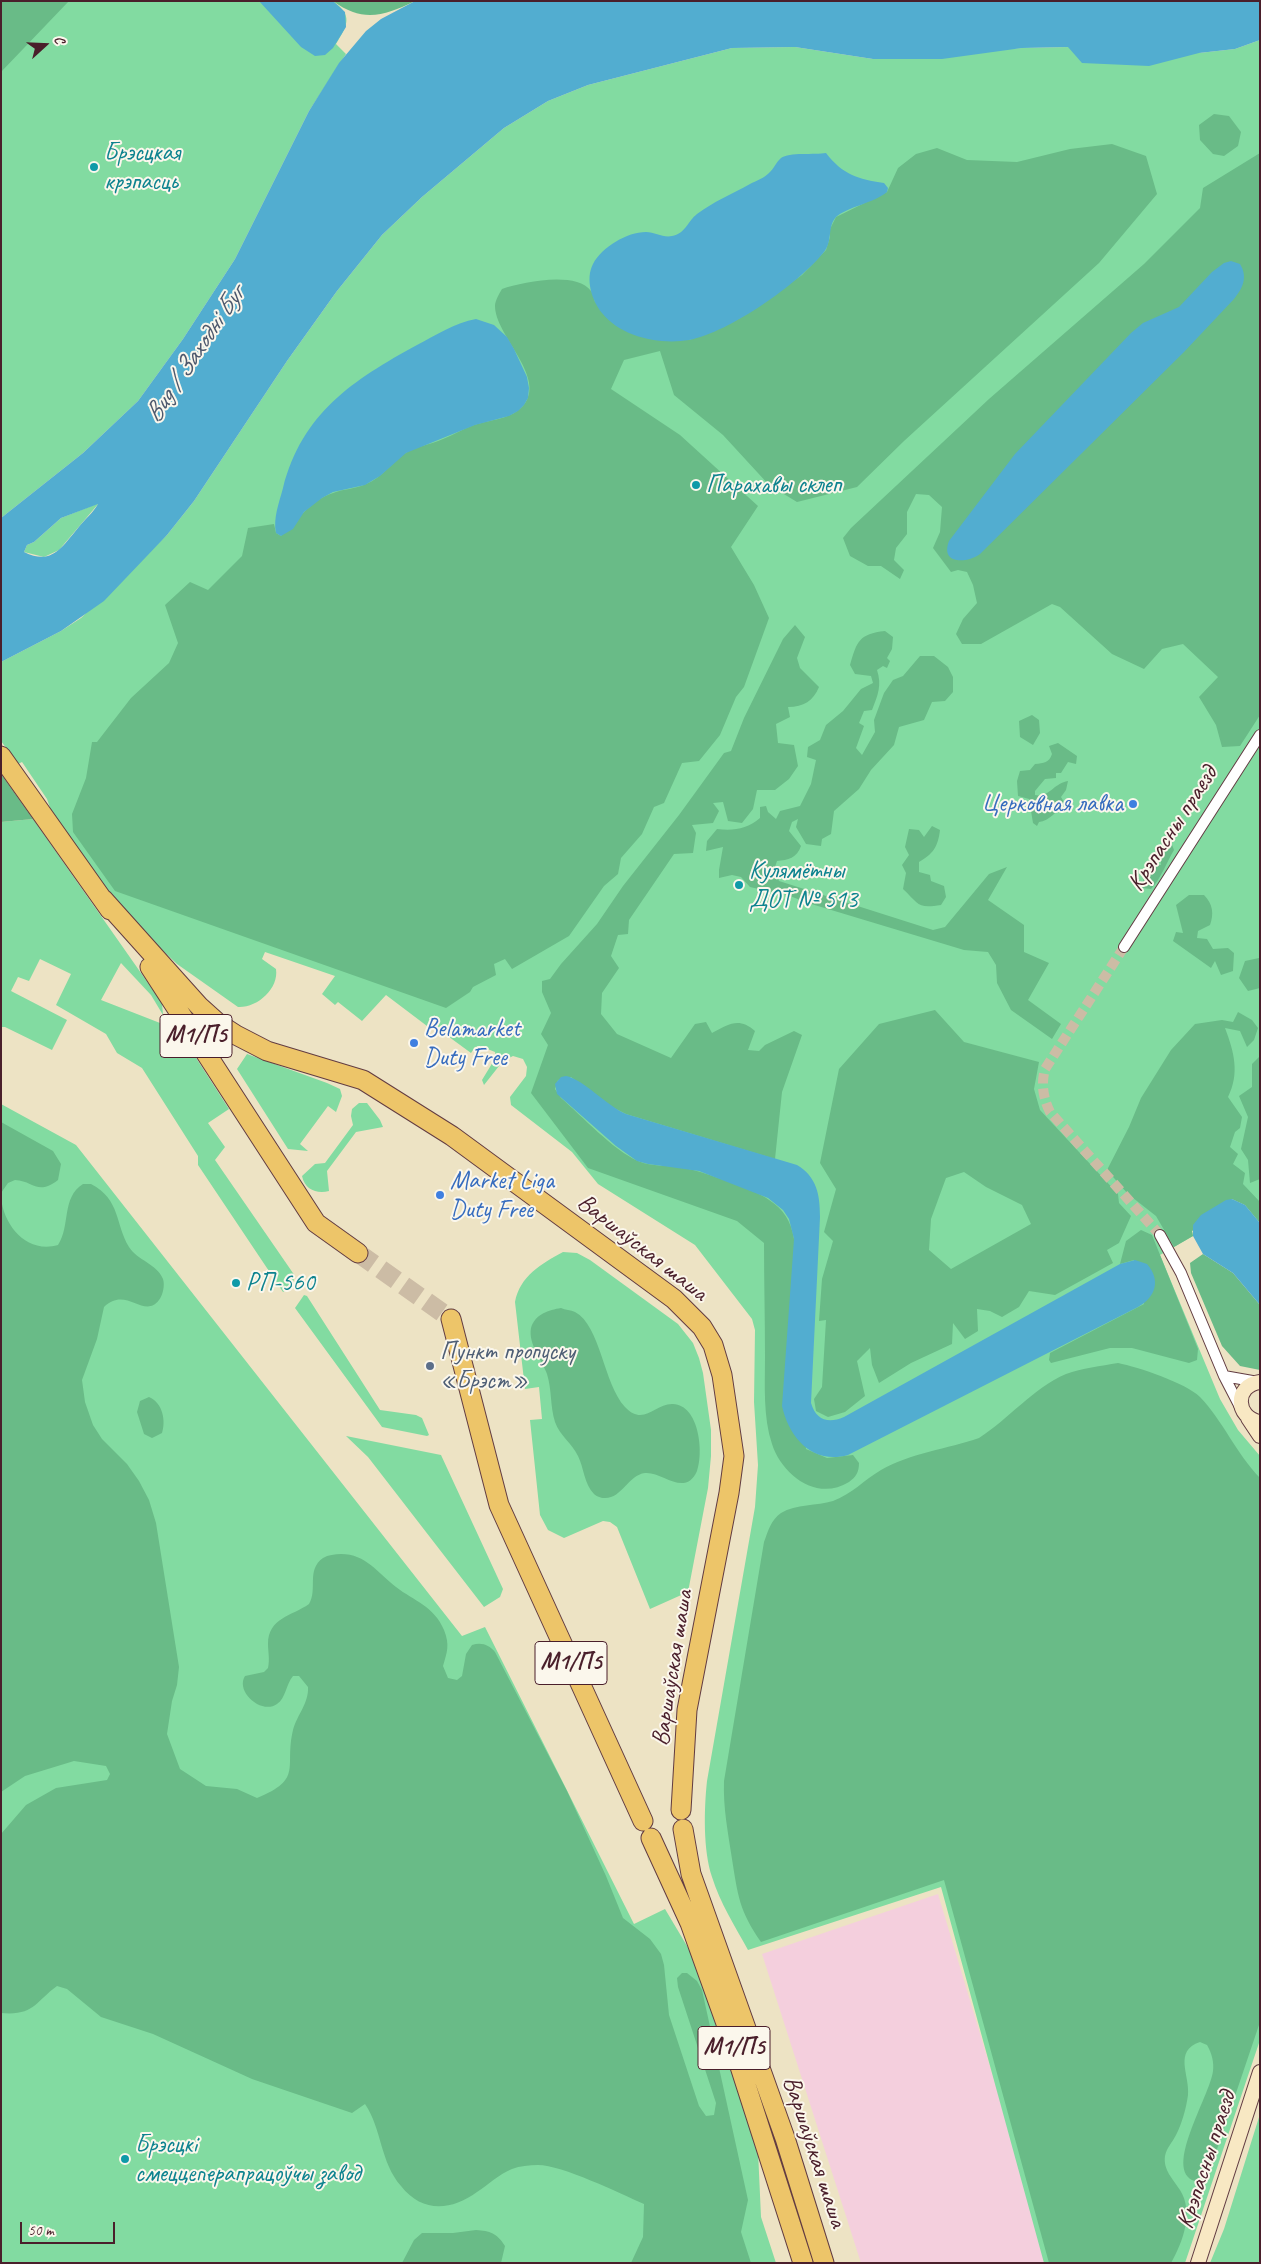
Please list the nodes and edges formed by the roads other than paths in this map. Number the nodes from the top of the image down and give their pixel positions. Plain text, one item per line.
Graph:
1 (1260, 735) edge
2 (1, 756) edge
3 (103, 899) junction
4 (1124, 947) tunnel mouth
5 (1160, 1235) tunnel mouth
6 (358, 1253) tunnel mouth
7 (451, 1319) tunnel mouth
8 (1224, 1376) junction
9 (1260, 1382) edge
10 (1249, 1416) edge
11 (1260, 1436) edge
12 (643, 1821) dead end
13 (651, 1838) dead end
14 (1260, 2072) edge
15 (803, 2263) edge
16 (824, 2263) edge
17 (1198, 2263) edge

1 - 4 street, Крэпасны праезд
2 - 3 highway, Варшаўская шаша / М1/П5
3 - 6 highway, Варшаўская шаша / М1/П5
3 - 16 highway, Варшаўская шаша / М1/П5
5 - 8 street
7 - 12 highway, Варшаўская шаша / М1/П5
8 - 9 street
8 - 10 street
9 - 10 street
10 - 11 street
13 - 15 highway, Варшаўская шаша / М1/П5
14 - 17 street, Крэпасны праезд

